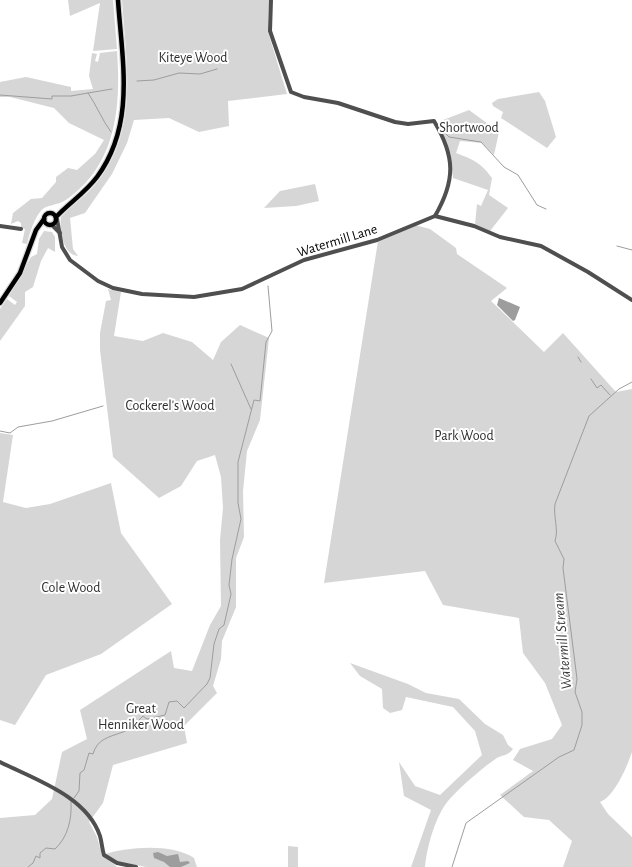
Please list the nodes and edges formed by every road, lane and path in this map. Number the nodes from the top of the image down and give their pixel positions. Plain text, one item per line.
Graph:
1 (118, 0) edge
2 (271, 0) edge
3 (64, 208) junction
4 (50, 212) junction
5 (435, 216) junction
6 (56, 218) junction
7 (44, 219) junction
8 (50, 225) junction
9 (0, 226) edge
10 (19, 227) dead end
11 (36, 230) junction
12 (60, 233) junction
13 (632, 300) edge
14 (0, 303) edge
15 (0, 762) edge
16 (136, 867) edge

1 - 3 main road
2 - 5 street
3 - 4 main road
3 - 6 main road
4 - 6 main road
4 - 7 main road
5 - 12 street, Watermill Lane
5 - 13 street
6 - 8 main road
6 - 12 street, Watermill Lane
7 - 8 main road
7 - 11 main road
8 - 11 main road
8 - 12 street, Watermill Lane
9 - 10 street
11 - 14 main road
15 - 16 street

